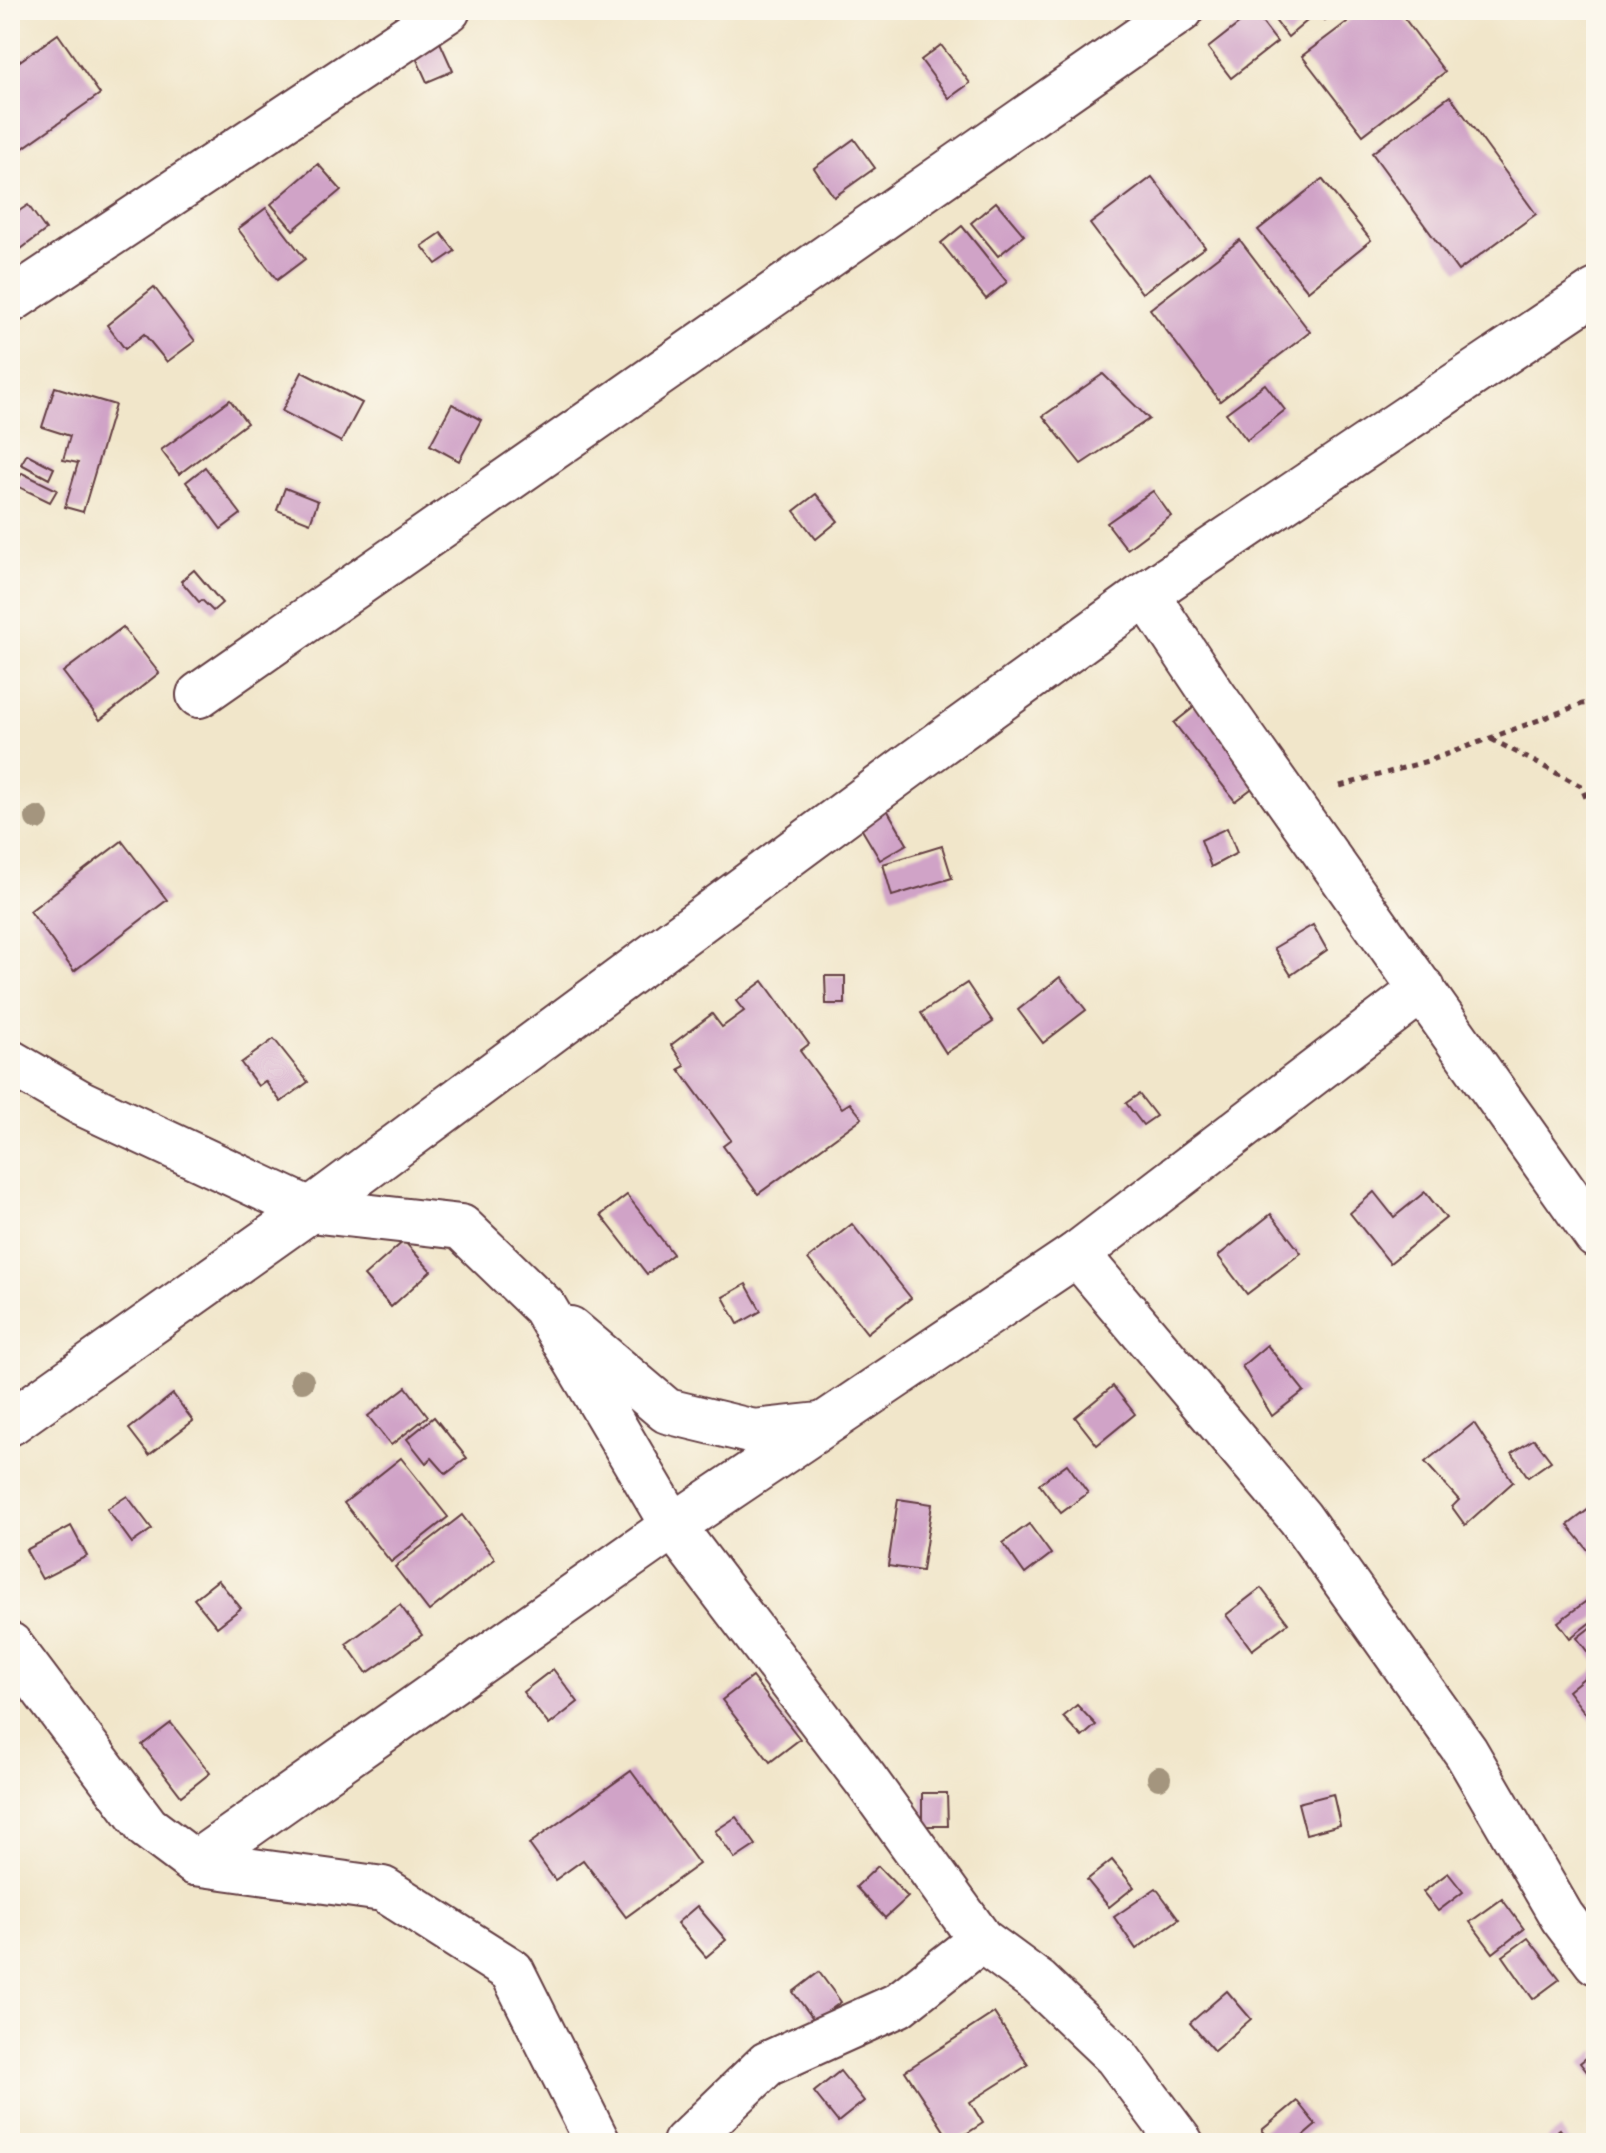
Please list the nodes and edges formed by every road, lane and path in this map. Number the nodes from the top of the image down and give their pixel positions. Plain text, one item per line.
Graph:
1 (448, 10) edge
2 (1181, 10) edge
3 (1596, 291) edge
4 (10, 301) edge
5 (1146, 594) junction
6 (199, 695) dead end
7 (1596, 702) edge
8 (1490, 739) junction
9 (1289, 800) junction
10 (1596, 821) edge
11 (1423, 989) junction
12 (10, 1062) edge
13 (310, 1210) junction
14 (1596, 1236) edge
15 (1077, 1254) junction
16 (544, 1307) junction
17 (10, 1423) edge
18 (827, 1424) junction
19 (673, 1526) junction
20 (10, 1645) edge
21 (195, 1863) junction
22 (981, 1940) junction
23 (1596, 1962) edge
24 (598, 2143) edge
25 (685, 2143) edge
26 (1181, 2143) edge

1 - 4 street
2 - 6 street
3 - 5 street
5 - 9 street
5 - 13 street
7 - 8 path
8 - 9 path
8 - 10 path
9 - 11 street
11 - 14 street
11 - 15 street
12 - 13 street
13 - 16 street
13 - 17 street
15 - 18 street
15 - 23 street
16 - 18 street
16 - 19 street
18 - 19 street
19 - 21 street
19 - 22 street
20 - 21 street
21 - 24 street
22 - 25 street
22 - 26 street

